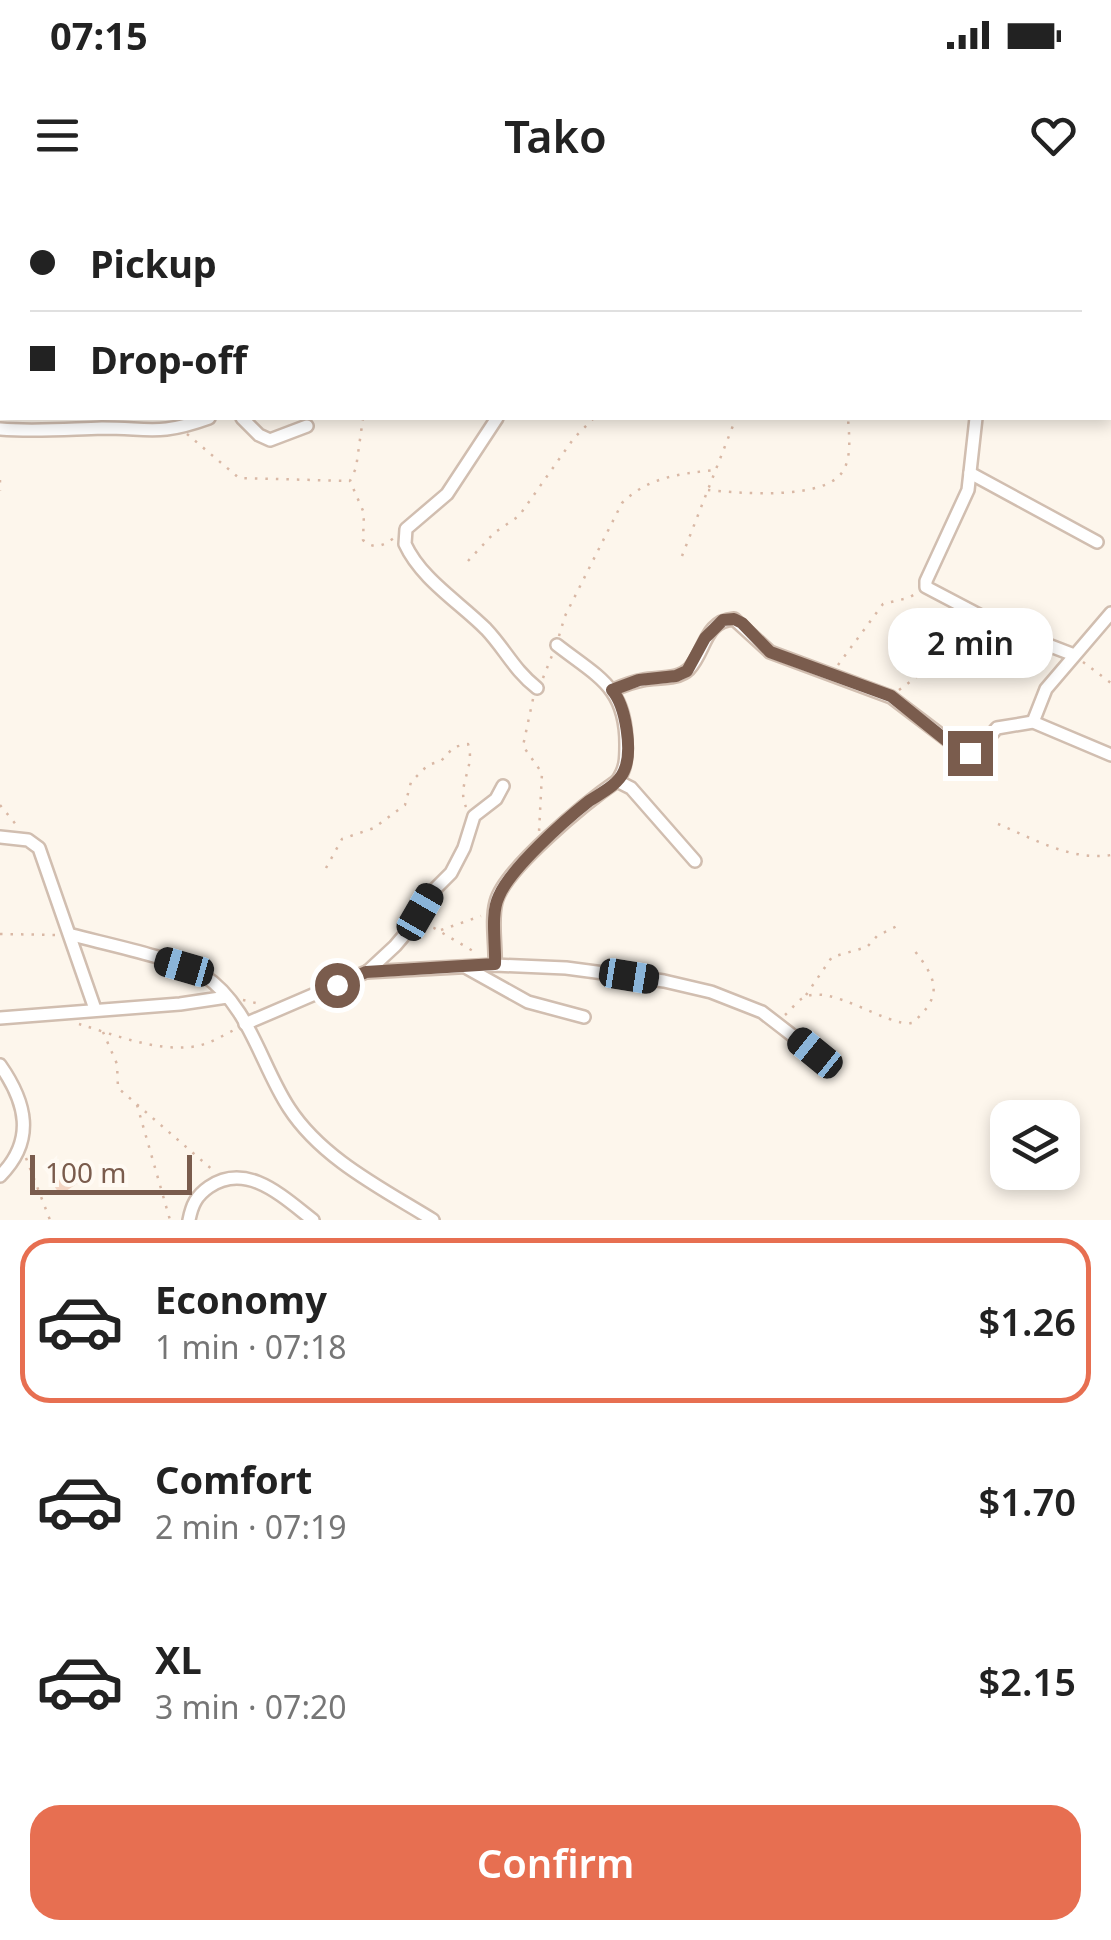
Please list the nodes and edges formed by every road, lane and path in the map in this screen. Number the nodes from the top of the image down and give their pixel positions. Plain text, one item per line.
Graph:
1 (203, 420) edge
2 (244, 420) edge
3 (364, 420) edge
4 (490, 420) edge
5 (592, 420) edge
6 (735, 420) edge
7 (848, 420) edge
8 (976, 420) edge
9 (307, 426) dead end
10 (181, 428) junction
11 (0, 429) edge
12 (714, 470) junction
13 (970, 473) junction
14 (0, 480) edge
15 (350, 481) junction
16 (708, 490) junction
17 (0, 492) edge
18 (406, 529) junction
19 (1097, 542) dead end
20 (682, 556) dead end
21 (468, 561) dead end
22 (926, 587) junction
23 (967, 609) junction
24 (1111, 613) edge
25 (557, 645) junction
26 (1074, 655) junction
27 (832, 672) junction
28 (1111, 682) edge
29 (537, 688) junction
30 (612, 690) junction
31 (891, 696) junction
32 (1033, 722) junction
33 (1111, 756) edge
34 (617, 781) junction
35 (503, 786) dead end
36 (0, 806) edge
37 (474, 816) junction
38 (998, 824) dead end
39 (0, 837) edge
40 (28, 840) junction
41 (538, 850) junction
42 (1111, 855) edge
43 (695, 862) dead end
44 (326, 868) dead end
45 (495, 908) junction
46 (412, 926) junction
47 (898, 926) dead end
48 (439, 931) junction
49 (0, 934) edge
50 (72, 935) junction
51 (914, 950) dead end
52 (495, 964) junction
53 (463, 966) junction
54 (366, 972) junction
55 (805, 996) junction
56 (227, 997) junction
57 (95, 1009) junction
58 (276, 1010) junction
59 (47, 1014) junction
60 (0, 1018) edge
61 (584, 1018) dead end
62 (775, 1021) junction
63 (245, 1024) junction
64 (102, 1031) junction
65 (815, 1053) dead end
66 (0, 1065) edge
67 (136, 1104) junction
68 (20, 1142) junction
69 (0, 1176) edge
70 (222, 1179) junction
71 (50, 1220) edge
72 (170, 1220) edge
73 (189, 1220) edge
74 (314, 1220) edge
75 (432, 1220) edge

1 - 10 street
2 - 9 street
3 - 15 path
4 - 18 street
5 - 21 path
6 - 12 path
7 - 16 path
8 - 13 street
10 - 11 street
10 - 15 path
12 - 16 path
12 - 25 path
13 - 19 street
13 - 22 street
14 - 17 path
15 - 18 path
16 - 20 path
18 - 29 street
22 - 23 street
22 - 27 path
23 - 26 street
23 - 31 path
24 - 26 street
25 - 29 path
25 - 30 street
26 - 28 path
26 - 32 street
27 - 30 street
27 - 31 street
29 - 41 path
30 - 34 street
31 - 32 street
32 - 33 street
34 - 41 street
34 - 43 street
35 - 37 street
36 - 40 path
37 - 44 path
37 - 46 street
38 - 42 path
39 - 40 street
40 - 50 street
41 - 45 street
45 - 48 path
45 - 52 street
46 - 48 path
46 - 54 street
47 - 55 path
48 - 52 path
49 - 50 path
50 - 56 street
50 - 57 street
51 - 55 path
52 - 53 street
52 - 62 street
53 - 54 street
53 - 61 street
54 - 58 street
55 - 62 path
56 - 57 street
56 - 58 path
56 - 63 street
57 - 59 street
58 - 63 street
59 - 60 street
59 - 64 path
62 - 65 street
63 - 64 path
63 - 75 street
64 - 67 path
66 - 68 street
67 - 70 path
67 - 72 path
68 - 69 street
68 - 71 path
70 - 73 street
70 - 74 street

